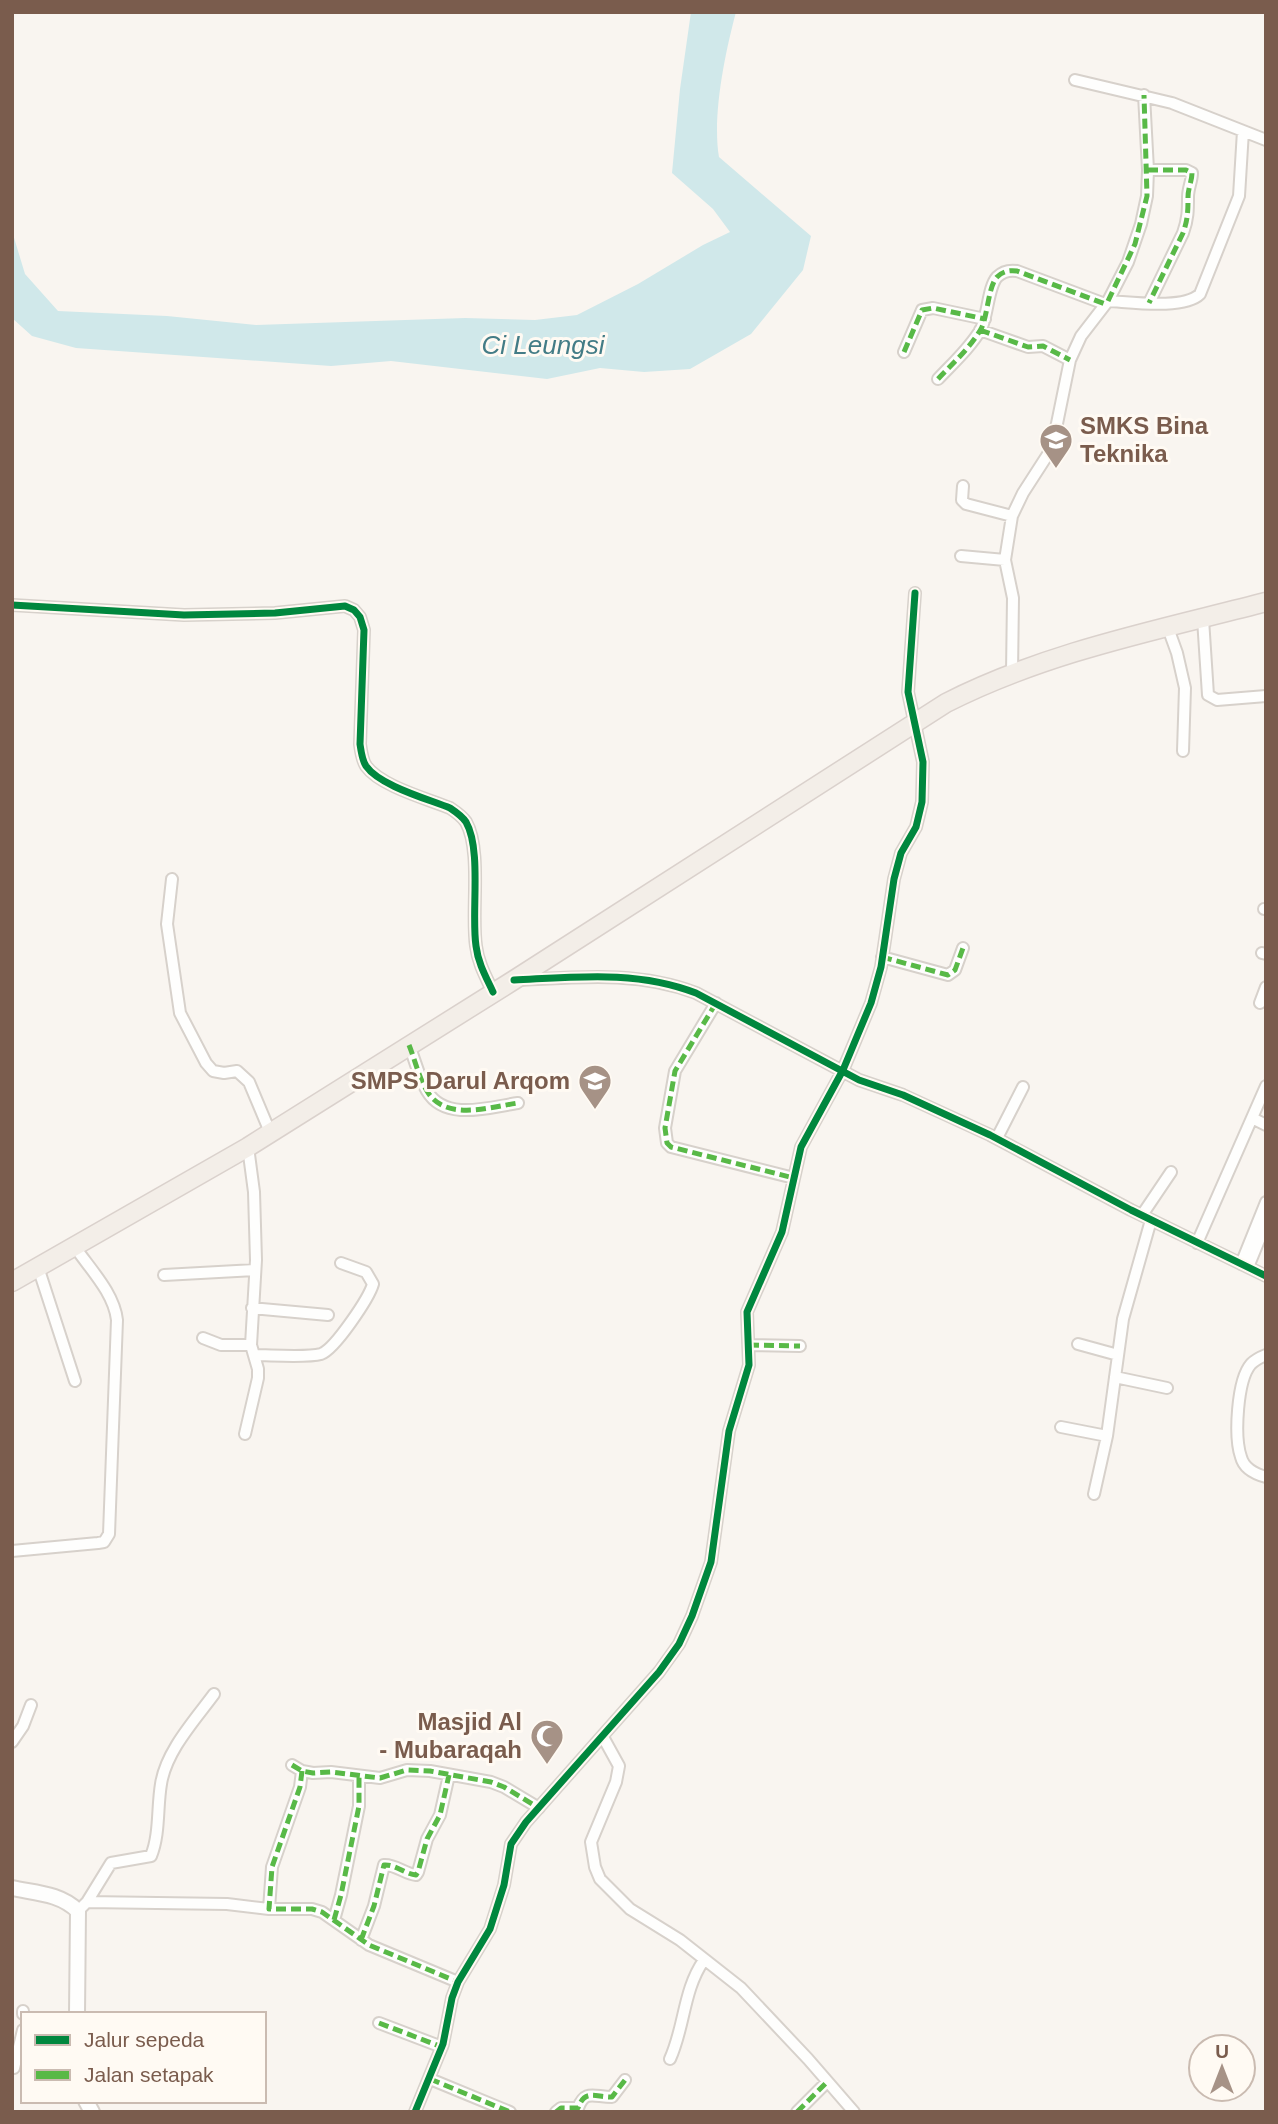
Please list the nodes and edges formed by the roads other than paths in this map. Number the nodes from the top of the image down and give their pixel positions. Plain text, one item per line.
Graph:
1 (1075, 80) dead end
2 (1144, 95) junction
3 (1243, 131) junction
4 (1266, 140) edge
5 (1147, 170) junction
6 (1107, 303) junction
7 (1149, 303) junction
8 (983, 324) junction
9 (904, 352) dead end
10 (1070, 360) junction
11 (937, 379) dead end
12 (963, 486) dead end
13 (1012, 516) junction
14 (961, 556) dead end
15 (1005, 560) junction
16 (915, 593) dead end
17 (1266, 602) edge
18 (12, 605) edge
19 (1203, 619) junction
20 (1168, 628) junction
21 (1012, 672) junction
22 (1266, 696) edge
23 (915, 722) junction
24 (1183, 751) dead end
25 (172, 879) dead end
26 (963, 948) dead end
27 (882, 957) junction
28 (514, 980) junction
29 (1266, 986) edge
30 (493, 992) junction
31 (716, 1003) junction
32 (1259, 1003) dead end
33 (409, 1045) junction
34 (843, 1070) junction
35 (1266, 1086) edge
36 (1023, 1087) dead end
37 (518, 1103) dead end
38 (1252, 1118) junction
39 (1266, 1125) edge
40 (270, 1132) junction
41 (997, 1138) junction
42 (247, 1147) junction
43 (1171, 1172) dead end
44 (794, 1178) junction
45 (1266, 1203) edge
46 (1147, 1217) junction
47 (1266, 1223) edge
48 (1197, 1243) junction
49 (75, 1247) junction
50 (341, 1262) dead end
51 (1245, 1266) junction
52 (38, 1267) junction
53 (255, 1270) junction
54 (163, 1275) dead end
55 (1266, 1276) edge
56 (12, 1282) edge
57 (253, 1308) junction
58 (328, 1315) dead end
59 (203, 1338) dead end
60 (1078, 1344) dead end
61 (749, 1345) junction
62 (800, 1346) dead end
63 (252, 1350) junction
64 (1118, 1355) junction
65 (1266, 1355) edge
66 (1115, 1377) junction
67 (75, 1381) dead end
68 (1167, 1388) dead end
69 (1060, 1427) dead end
70 (245, 1434) dead end
71 (1107, 1436) junction
72 (1266, 1477) edge
73 (1094, 1494) dead end
74 (12, 1551) edge
75 (214, 1694) dead end
76 (31, 1705) dead end
77 (603, 1737) junction
78 (12, 1742) edge
79 (449, 1775) junction
80 (359, 1776) junction
81 (539, 1808) junction
82 (12, 1888) edge
83 (82, 1906) junction
84 (269, 1909) junction
85 (334, 1920) junction
86 (361, 1940) junction
87 (704, 1960) junction
88 (458, 1982) junction
89 (77, 2012) edge
90 (379, 2023) dead end
91 (21, 2041) edge
92 (442, 2047) junction
93 (670, 2059) dead end
94 (16, 2068) edge
95 (430, 2079) junction
96 (625, 2080) dead end
97 (827, 2081) junction
98 (415, 2112) edge
99 (510, 2112) edge
100 (556, 2112) edge
101 (797, 2112) edge
102 (854, 2112) edge

1 - 2 street
2 - 3 street
2 - 5 street
3 - 4 street
3 - 7 street
5 - 6 street
5 - 7 street
6 - 7 street
6 - 8 street
6 - 10 street
8 - 9 street
8 - 10 street
8 - 11 street
10 - 13 street
12 - 13 street
13 - 15 street
14 - 15 street
15 - 21 street
16 - 23 street
17 - 19 main road
18 - 30 street
19 - 20 main road
19 - 22 street
20 - 21 main road
20 - 24 street
21 - 23 main road
23 - 27 street
23 - 28 main road
25 - 40 street
26 - 27 street
27 - 34 street
28 - 30 main road
28 - 31 street
29 - 32 street
30 - 33 main road
31 - 34 street
31 - 44 street
33 - 37 street
33 - 40 main road
34 - 41 street
34 - 44 street
35 - 38 street
36 - 41 street
38 - 39 street
38 - 48 street
40 - 42 main road
41 - 46 street
42 - 49 main road
42 - 53 street
43 - 46 street
44 - 61 street
45 - 51 street
46 - 48 street
46 - 64 street
47 - 51 street
48 - 51 street
49 - 52 main road
49 - 74 street
50 - 63 street
51 - 55 street
52 - 56 main road
52 - 67 street
53 - 54 street
53 - 57 street
57 - 58 street
57 - 63 street
59 - 63 street
60 - 64 street
61 - 62 street
61 - 77 street
63 - 70 street
64 - 66 street
65 - 72 street
66 - 68 street
66 - 71 street
69 - 71 street
71 - 73 street
75 - 83 street
76 - 78 street
77 - 81 street
77 - 87 street
79 - 80 street
79 - 81 street
79 - 86 street
80 - 84 street
80 - 85 street
81 - 88 street
82 - 83 street
83 - 84 street
83 - 89 street
84 - 85 street
85 - 86 street
86 - 88 street
87 - 93 street
87 - 97 street
88 - 92 street
90 - 92 street
91 - 94 street
92 - 95 street
95 - 98 street
95 - 99 street
96 - 100 street
97 - 101 street
97 - 102 street

